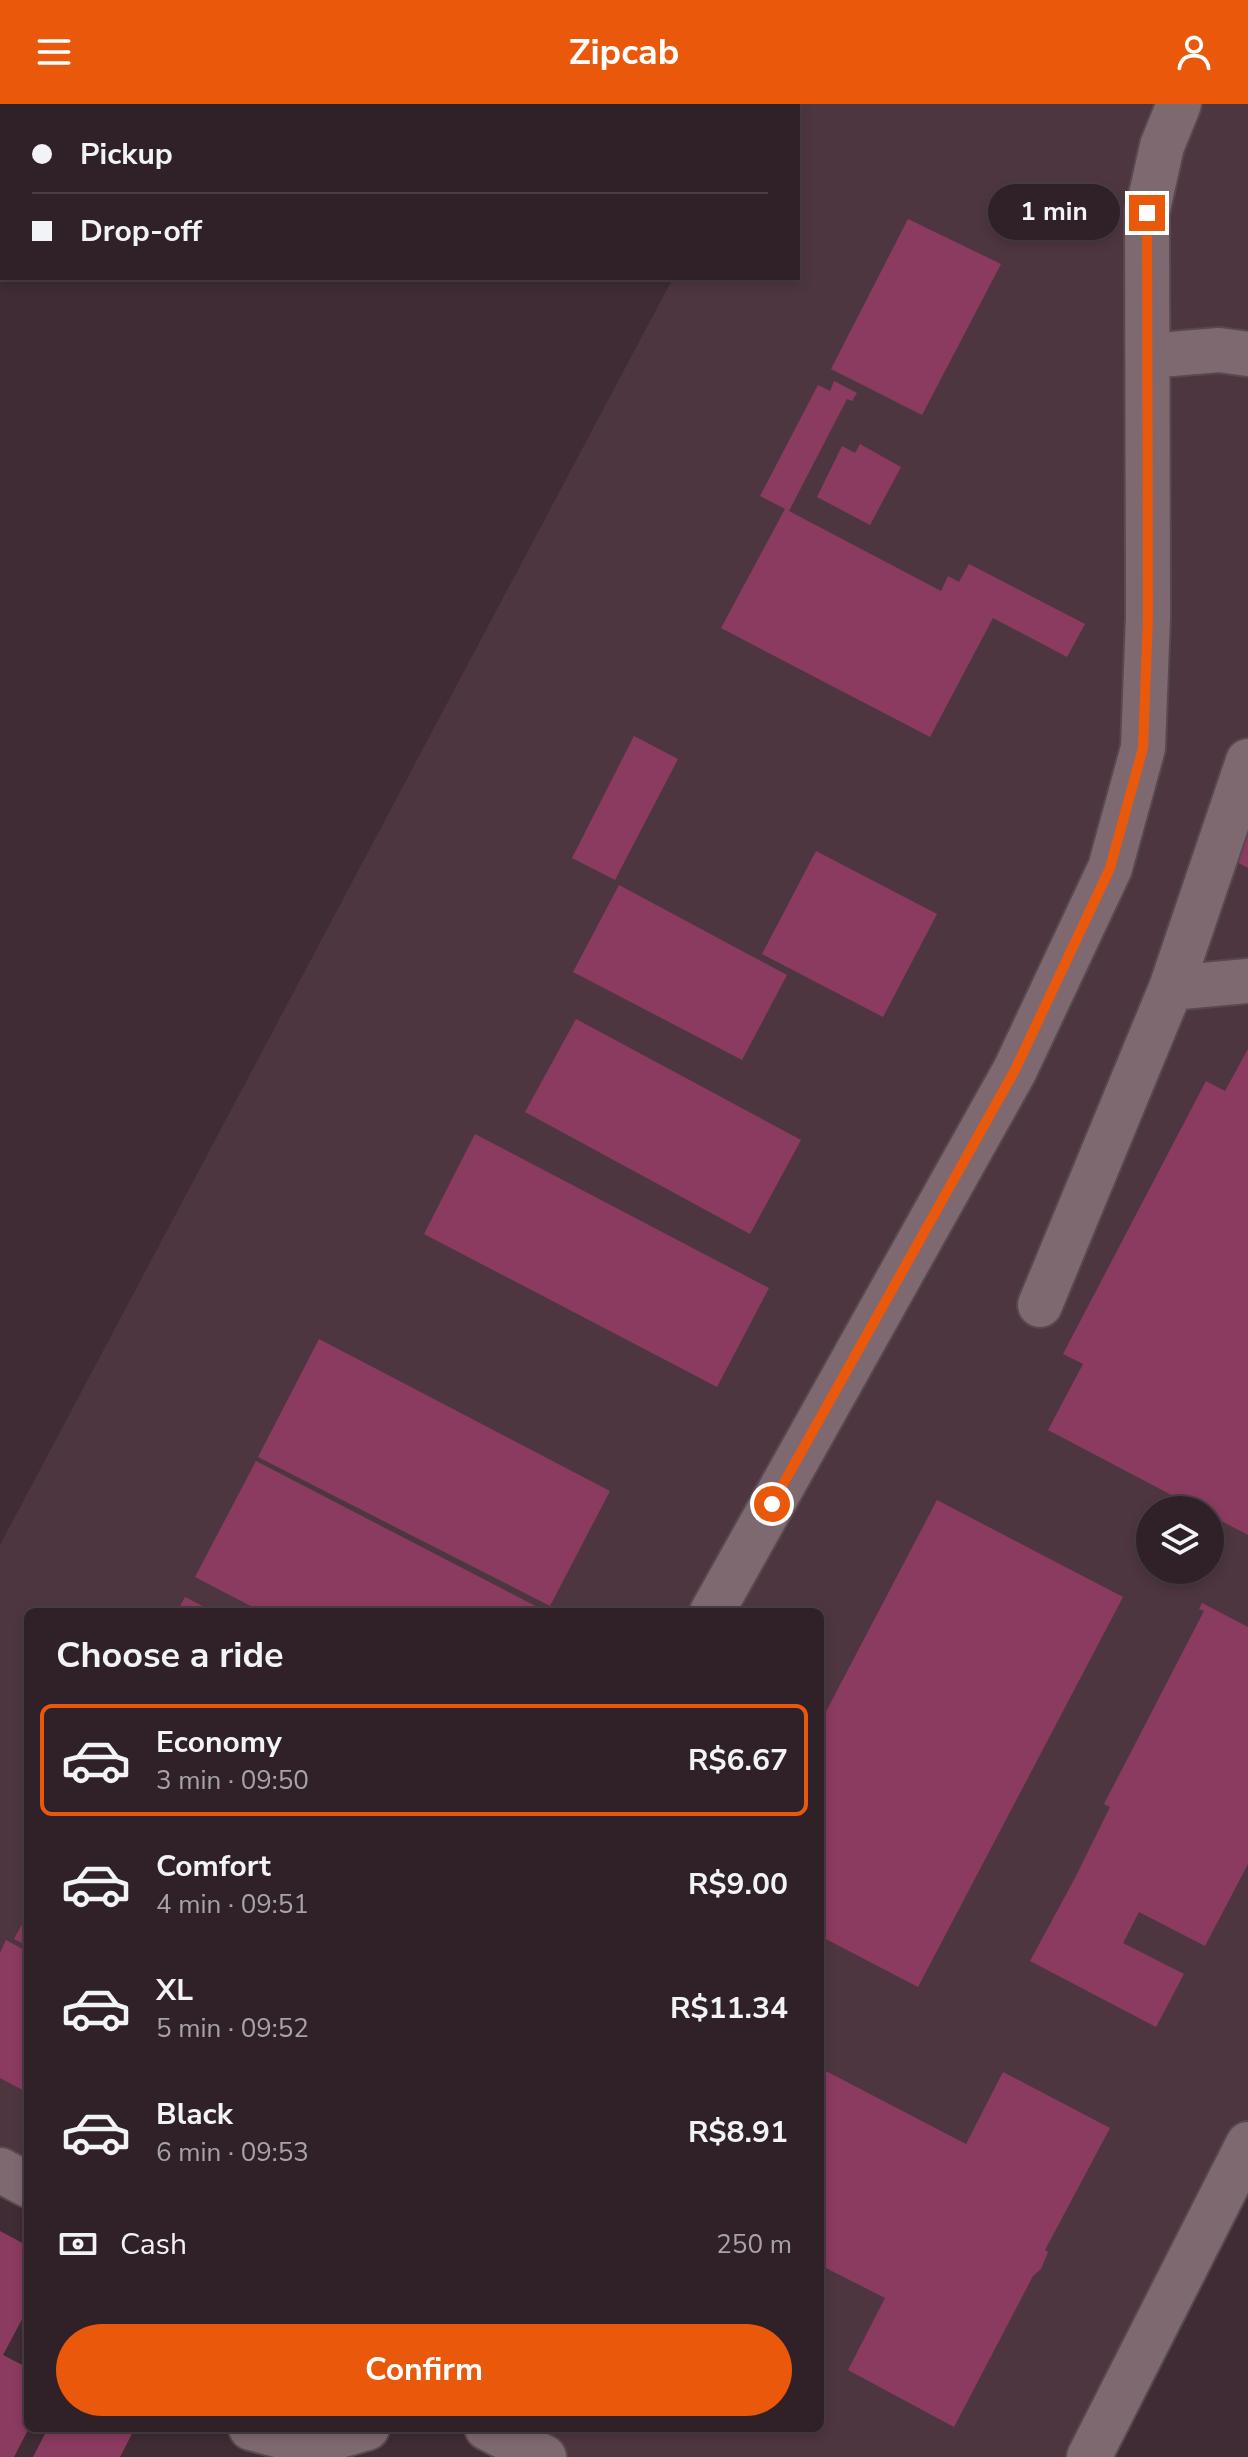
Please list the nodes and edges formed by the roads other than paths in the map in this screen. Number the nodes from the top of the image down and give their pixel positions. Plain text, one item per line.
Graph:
1 (1179, 104) edge
2 (1248, 354) edge
3 (1148, 356) junction
4 (1248, 761) edge
5 (1248, 981) edge
6 (1171, 988) junction
7 (1040, 1305) dead end
8 (714, 1608) edge
9 (1248, 2144) edge
10 (0, 2170) edge
11 (24, 2183) edge
12 (353, 2432) edge
13 (495, 2432) edge
14 (250, 2439) edge
15 (544, 2457) edge
16 (1089, 2457) edge

1 - 3 street
2 - 3 street
3 - 8 street
4 - 6 street
5 - 6 street
6 - 7 street
9 - 16 street
10 - 11 street
12 - 14 street
13 - 15 street

